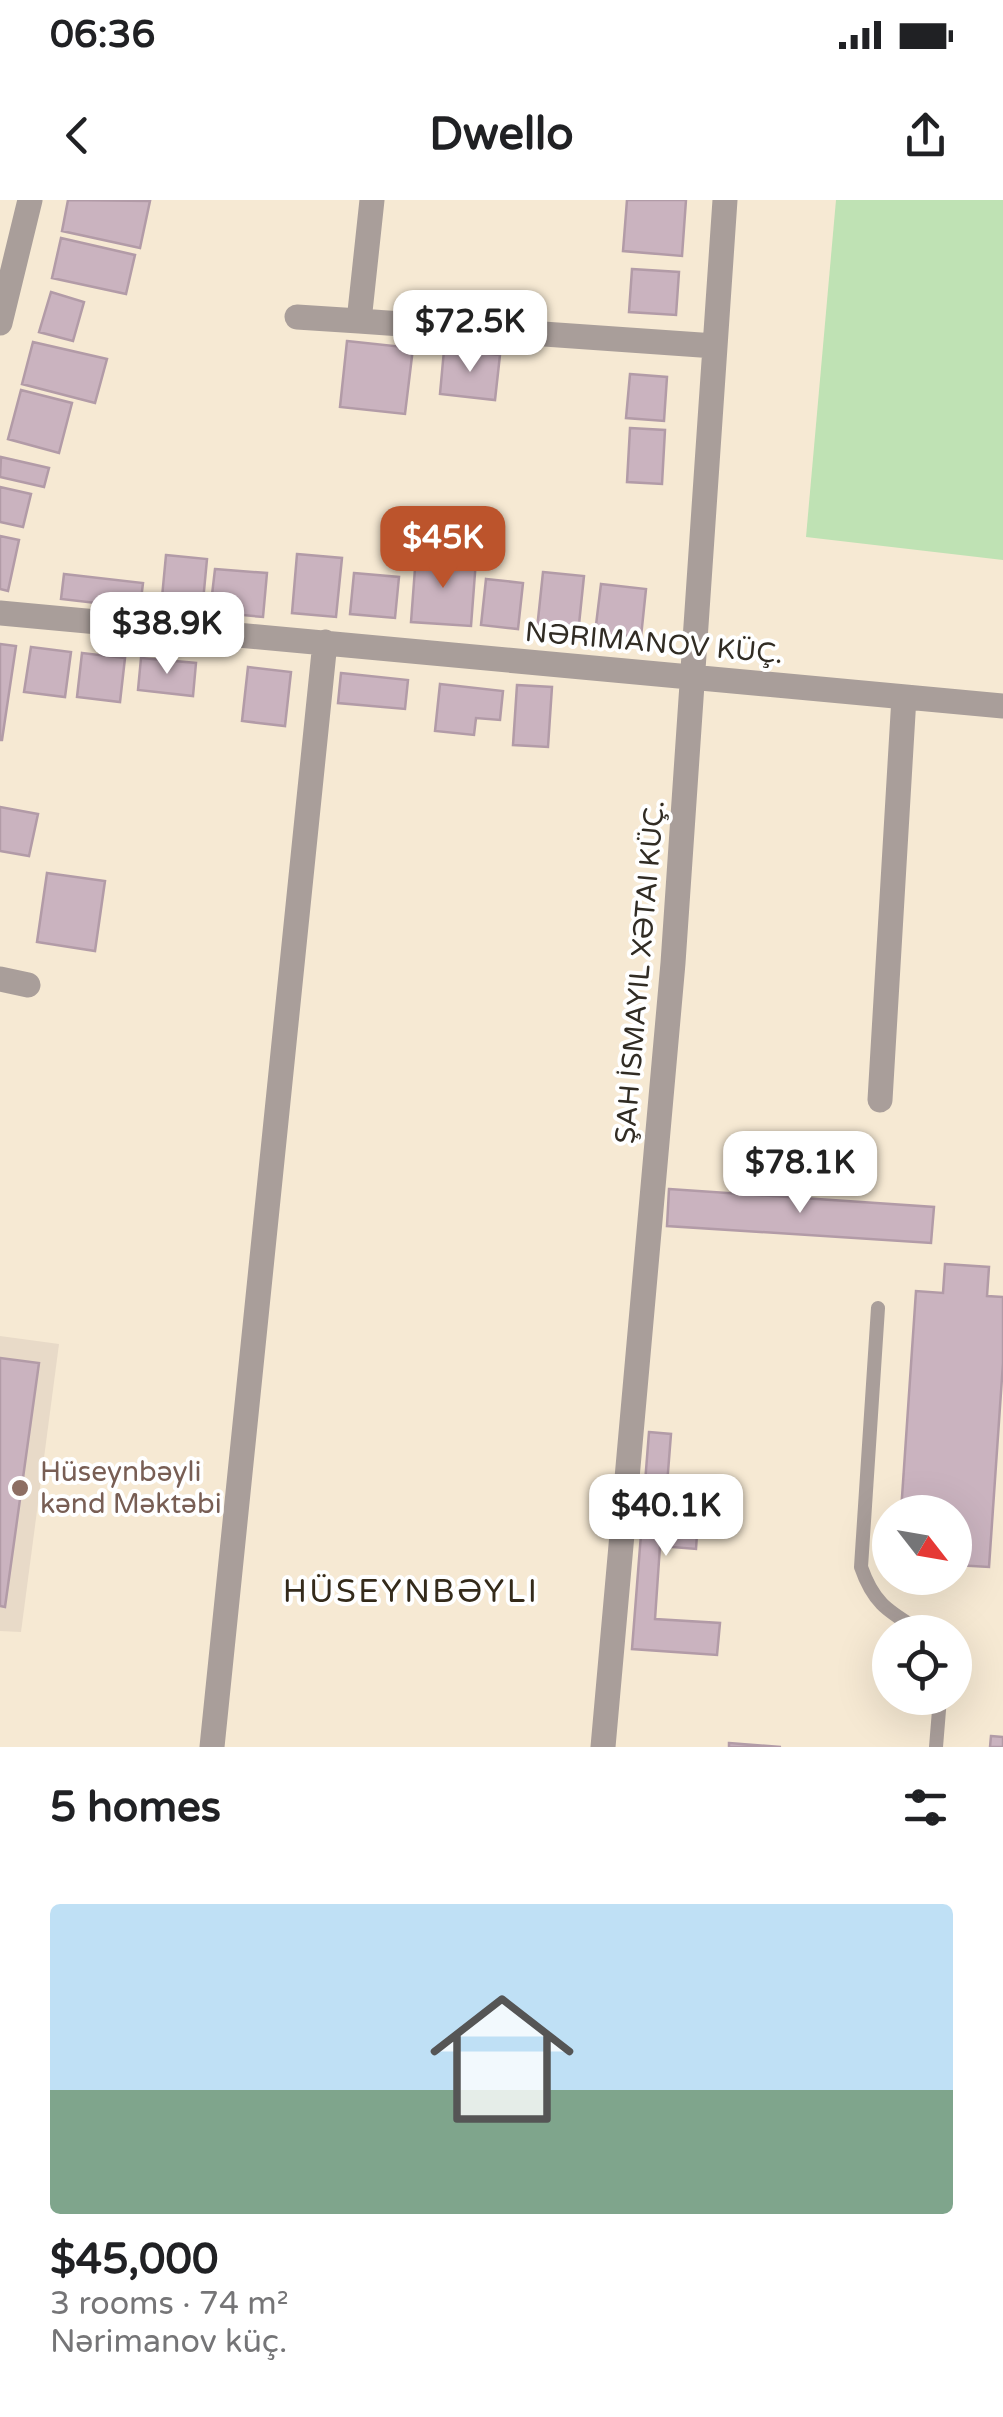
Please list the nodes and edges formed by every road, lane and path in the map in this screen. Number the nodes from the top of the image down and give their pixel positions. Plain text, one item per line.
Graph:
1 (30, 200) edge
2 (372, 200) edge
3 (724, 200) edge
4 (297, 317) dead end
5 (359, 322) junction
6 (0, 323) edge
7 (715, 346) junction
8 (0, 613) edge
9 (325, 642) junction
10 (693, 677) junction
11 (904, 697) junction
12 (1003, 706) edge
13 (0, 979) edge
14 (28, 985) dead end
15 (880, 1100) dead end
16 (878, 1308) dead end
17 (894, 1615) edge
18 (939, 1715) edge
19 (212, 1747) edge
20 (603, 1747) edge
21 (936, 1747) edge

1 - 6 street
2 - 5 street
3 - 7 street
4 - 5 street
5 - 7 street
7 - 10 street
8 - 9 street, NƏRIMANOV KÜÇ.
9 - 10 street, NƏRIMANOV KÜÇ.
9 - 19 street
10 - 11 street, NƏRIMANOV KÜÇ.
10 - 20 street
11 - 12 street, NƏRIMANOV KÜÇ.
11 - 15 street
13 - 14 street
16 - 17 lane
18 - 21 lane

